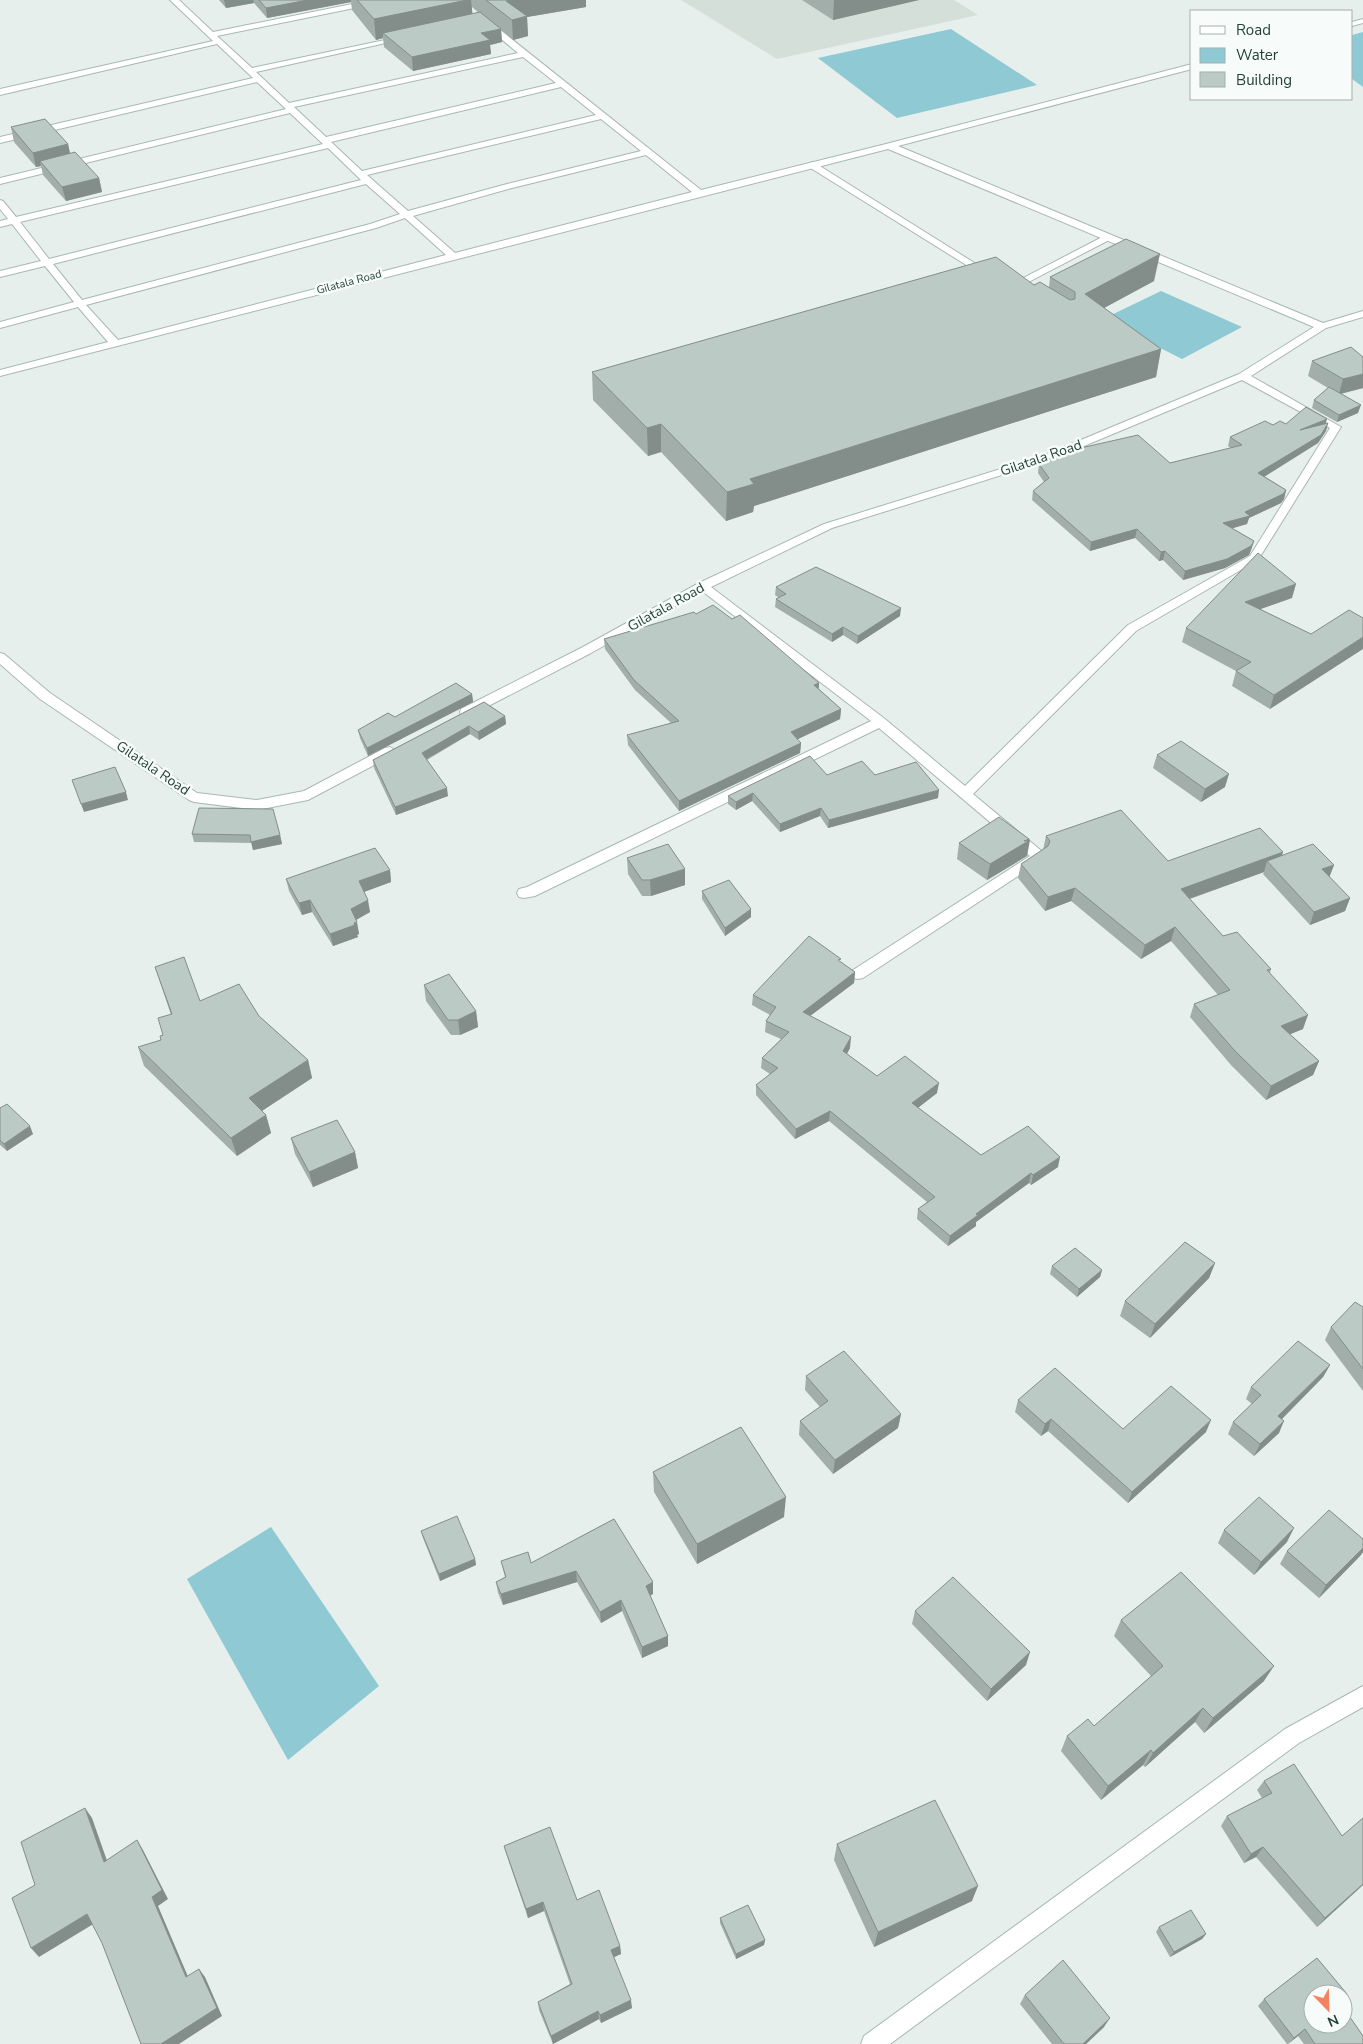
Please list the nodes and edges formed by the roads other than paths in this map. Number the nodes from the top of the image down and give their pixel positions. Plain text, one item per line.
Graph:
1 (384, 0) edge
2 (179, 2) edge
3 (477, 20) edge
4 (210, 35) junction
5 (415, 36) edge
6 (217, 42) junction
7 (525, 54) junction
8 (1190, 67) edge
9 (250, 71) junction
10 (259, 79) junction
11 (563, 84) junction
12 (0, 92) edge
13 (291, 108) junction
14 (604, 116) junction
15 (0, 140) edge
16 (328, 142) junction
17 (889, 146) junction
18 (649, 152) junction
19 (812, 165) junction
20 (365, 177) junction
21 (0, 181) edge
22 (698, 193) junction
23 (0, 203) edge
24 (407, 214) junction
25 (13, 220) junction
26 (0, 224) edge
27 (1108, 237) junction
28 (452, 255) junction
29 (46, 262) junction
30 (0, 274) edge
31 (80, 304) junction
32 (1363, 314) edge
33 (0, 325) edge
34 (1322, 326) junction
35 (115, 343) junction
36 (0, 372) edge
37 (1243, 376) junction
38 (703, 586) junction
39 (0, 657) edge
40 (456, 717) edge
41 (880, 722) junction
42 (404, 744) edge
43 (965, 794) junction
44 (524, 893) dead end
45 (858, 974) dead end
46 (1363, 1696) edge
47 (872, 2044) edge

1 - 4 street
2 - 4 street
3 - 7 street
4 - 6 street
5 - 9 street
6 - 9 street
6 - 12 street
7 - 11 street
7 - 13 street
8 - 17 street, Gilatala Road
9 - 10 street
10 - 13 street
10 - 15 street
11 - 14 street
11 - 16 street
13 - 16 street
13 - 21 street
14 - 18 street
14 - 20 street
16 - 20 street
16 - 25 street
17 - 19 street, Gilatala Road
17 - 27 street
18 - 22 street
18 - 24 street
19 - 22 street, Gilatala Road
19 - 27 street
20 - 24 street
20 - 29 street
22 - 28 street, Gilatala Road
23 - 25 street
24 - 28 street
24 - 31 street
25 - 26 street
25 - 29 street
27 - 34 street
28 - 35 street, Gilatala Road
29 - 30 street
29 - 31 street
31 - 33 street
31 - 35 street
32 - 34 street, Gilatala Road
34 - 37 street, Gilatala Road
35 - 36 street, Gilatala Road
37 - 38 street, Gilatala Road
37 - 43 street
38 - 40 street, Gilatala Road
38 - 41 street
39 - 42 street, Gilatala Road
41 - 43 street
41 - 44 street
43 - 45 street
46 - 47 street

